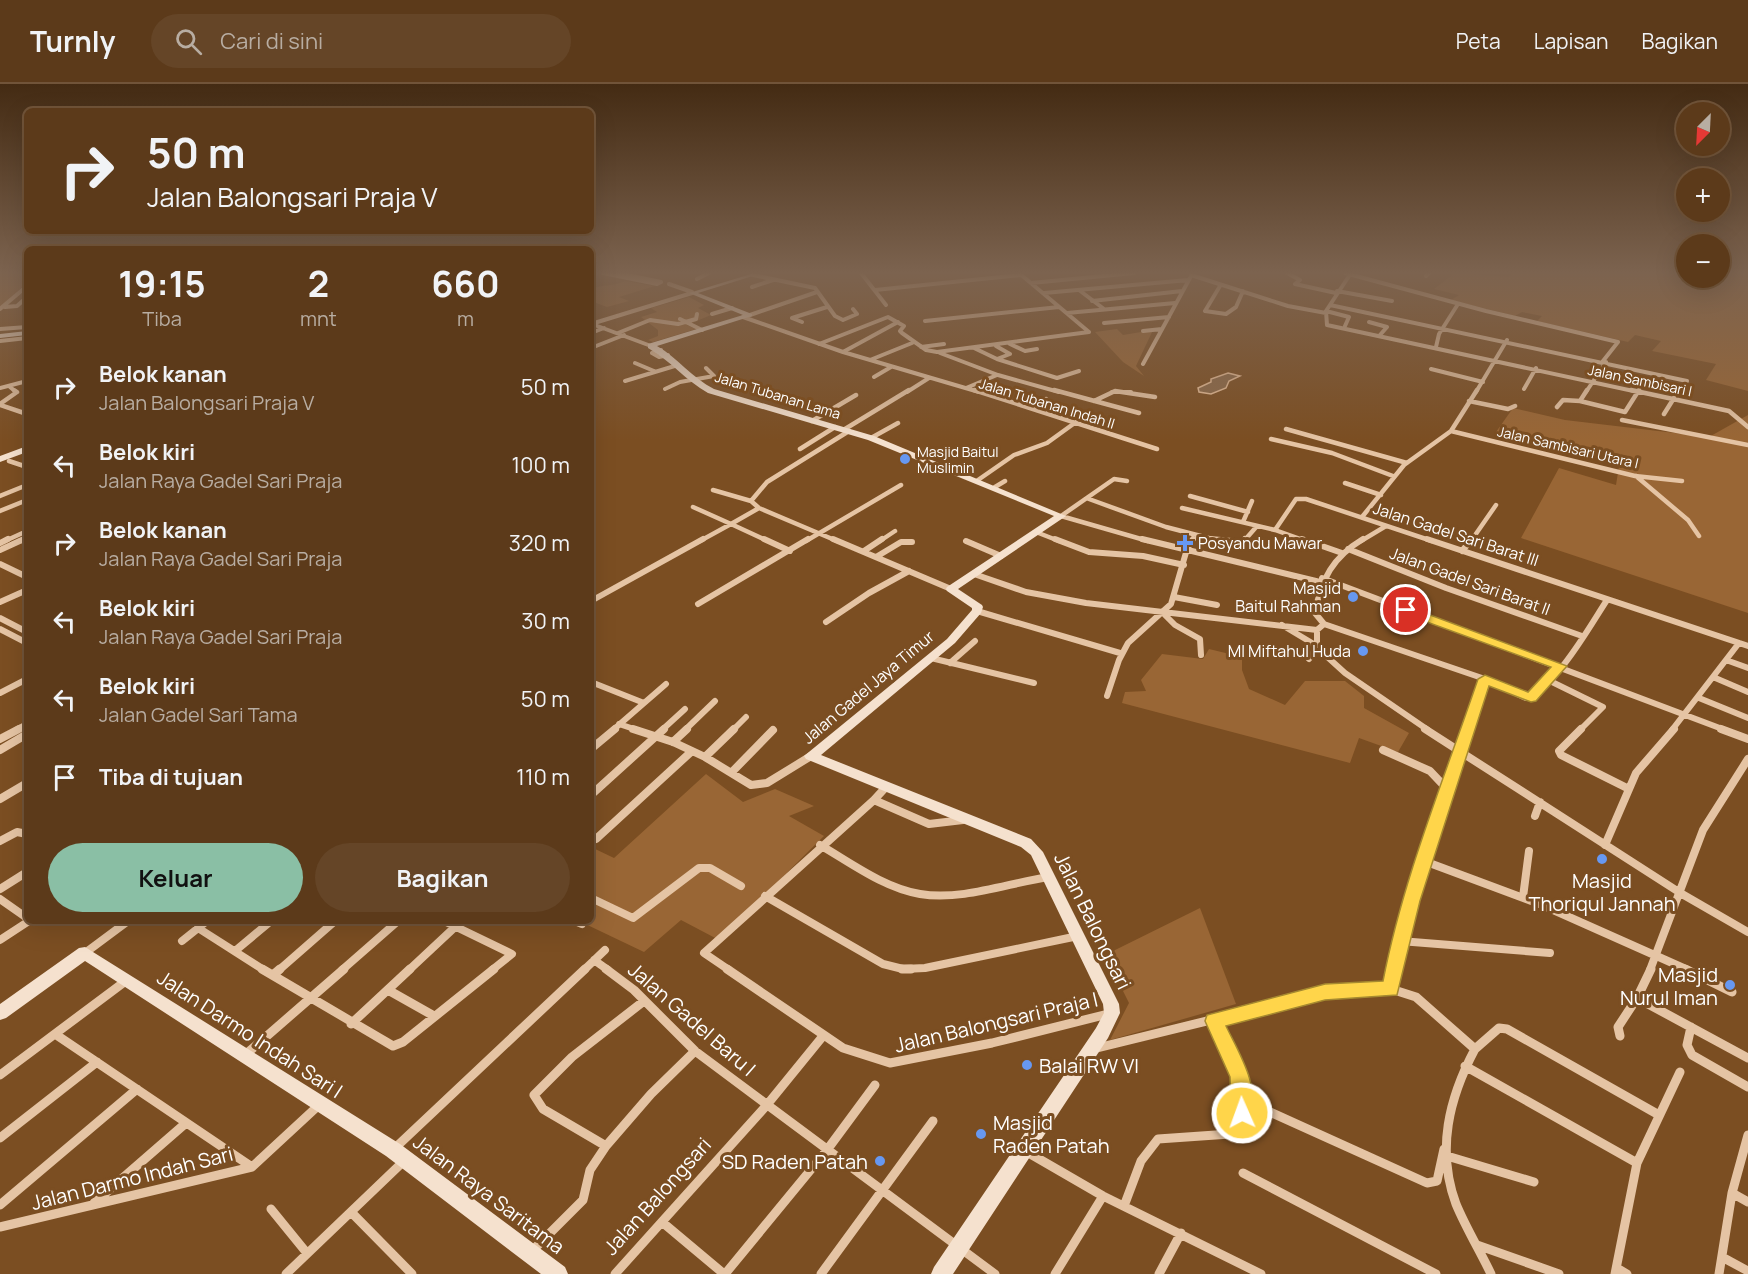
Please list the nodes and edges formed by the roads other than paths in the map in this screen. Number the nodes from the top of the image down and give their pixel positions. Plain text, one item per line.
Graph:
1 (605, 329) edge
2 (629, 329) edge
3 (699, 329) edge
4 (707, 329) edge
5 (779, 329) edge
6 (858, 329) edge
7 (886, 329) edge
8 (903, 329) edge
9 (1085, 329) edge
10 (1162, 329) joint
11 (1349, 329) edge
12 (1386, 329) edge
13 (1443, 329) edge
14 (1451, 329) edge
15 (1559, 329) edge
16 (24, 330) edge
17 (702, 330) junction
18 (1143, 331) dead end
19 (0, 332) edge
20 (618, 333) junction
21 (624, 335) junction
22 (1380, 335) junction
23 (24, 338) edge
24 (1507, 340) junction
25 (0, 341) edge
26 (912, 343) dead end
27 (819, 344) junction
28 (944, 344) dead end
29 (1010, 344) junction
30 (1423, 344) junction
31 (651, 346) junction
32 (996, 346) junction
33 (594, 347) edge
34 (921, 347) junction
35 (1436, 347) junction
36 (975, 348) junction
37 (1037, 349) dead end
38 (843, 352) junction
39 (937, 352) junction
40 (1419, 352) dead end
41 (996, 359) junction
42 (870, 360) junction
43 (1497, 360) junction
44 (1605, 361) junction
45 (635, 363) dead end
46 (678, 364) junction
47 (1143, 364) dead end
48 (891, 367) junction
49 (706, 368) dead end
50 (1536, 368) junction
51 (1431, 369) dead end
52 (655, 371) junction
53 (1079, 371) dead end
54 (998, 375) junction
55 (874, 377) dead end
56 (929, 378) junction
57 (626, 381) dead end
58 (691, 381) junction
59 (1595, 381) junction
60 (1687, 381) dead end
61 (24, 382) edge
62 (1483, 382) junction
63 (10, 387) junction
64 (0, 388) edge
65 (966, 388) junction
66 (665, 389) dead end
67 (1524, 389) dead end
68 (1639, 390) junction
69 (856, 395) dead end
70 (1155, 397) dead end
71 (1674, 398) junction
72 (1046, 399) dead end
73 (1094, 400) junction
74 (1468, 401) junction
75 (1580, 401) junction
76 (0, 405) edge
77 (1515, 406) dead end
78 (1032, 407) junction
79 (1557, 407) dead end
80 (24, 413) edge
81 (1139, 413) dead end
82 (1664, 414) dead end
83 (1622, 420) dead end
84 (812, 421) junction
85 (1076, 422) junction
86 (898, 423) dead end
87 (1748, 427) edge
88 (843, 429) junction
89 (1286, 429) dead end
90 (1451, 431) junction
91 (870, 438) junction
92 (1271, 439) dead end
93 (1748, 446) edge
94 (800, 449) dead end
95 (1157, 449) dead end
96 (24, 450) edge
97 (24, 455) edge
98 (3, 461) edge
99 (1407, 462) junction
100 (24, 466) edge
101 (1393, 476) junction
102 (1635, 476) junction
103 (978, 480) junction
104 (1005, 481) dead end
105 (1127, 481) dead end
106 (1682, 481) dead end
107 (1344, 483) dead end
108 (901, 485) dead end
109 (24, 486) edge
110 (996, 487) junction
111 (713, 490) dead end
112 (1381, 495) junction
113 (0, 496) edge
114 (1190, 496) dead end
115 (1089, 499) junction
116 (24, 501) edge
117 (751, 501) junction
118 (1252, 501) dead end
119 (1496, 505) dead end
120 (693, 507) dead end
121 (759, 508) junction
122 (1182, 508) dead end
123 (0, 511) edge
124 (1248, 512) junction
125 (1061, 516) junction
126 (1362, 517) junction
127 (1243, 522) junction
128 (731, 524) junction
129 (1257, 526) junction
130 (1386, 526) junction
131 (1275, 530) junction
132 (895, 531) dead end
133 (24, 532) edge
134 (1036, 532) junction
135 (821, 533) junction
136 (1195, 535) junction
137 (1699, 536) dead end
138 (24, 541) edge
139 (966, 541) dead end
140 (912, 542) dead end
141 (0, 543) edge
142 (1187, 549) junction
143 (0, 550) edge
144 (790, 551) junction
145 (864, 551) junction
146 (1345, 551) junction
147 (1462, 551) junction
148 (1001, 556) junction
149 (876, 557) junction
150 (0, 564) edge
151 (1184, 565) junction
152 (909, 571) junction
153 (974, 574) junction
154 (24, 576) edge
155 (1321, 580) junction
156 (951, 589) junction
157 (24, 591) edge
158 (1174, 597) junction
159 (594, 599) edge
160 (1607, 600) junction
161 (0, 602) edge
162 (698, 604) dead end
163 (1217, 606) dead end
164 (977, 611) junction
165 (1164, 614) junction
166 (0, 618) edge
167 (826, 622) dead end
168 (1324, 624) junction
169 (1282, 625) junction
170 (0, 629) edge
171 (24, 630) edge
172 (1317, 630) junction
173 (11, 634) junction
174 (1582, 636) junction
175 (24, 641) edge
176 (975, 641) dead end
177 (1739, 643) junction
178 (1748, 646) edge
179 (1317, 647) junction
180 (1120, 653) junction
181 (1201, 655) dead end
182 (931, 658) junction
183 (1309, 659) dead end
184 (1726, 660) junction
185 (950, 663) junction
186 (1560, 666) junction
187 (1748, 668) edge
188 (1713, 678) junction
189 (1485, 679) junction
190 (1548, 680) junction
191 (24, 681) edge
192 (594, 683) edge
193 (1034, 683) dead end
194 (666, 684) dead end
195 (1748, 692) edge
196 (0, 693) edge
197 (1107, 696) dead end
198 (1698, 698) junction
199 (715, 701) dead end
200 (644, 703) junction
201 (685, 709) dead end
202 (1685, 715) junction
203 (746, 717) dead end
204 (1748, 718) edge
205 (619, 724) junction
206 (24, 726) edge
207 (773, 730) dead end
208 (24, 736) edge
209 (655, 737) junction
210 (0, 739) edge
211 (1748, 739) edge
212 (673, 742) junction
213 (594, 746) edge
214 (0, 750) edge
215 (1383, 750) dead end
216 (1462, 750) junction
217 (692, 751) junction
218 (811, 756) junction
219 (705, 757) junction
220 (1748, 759) edge
221 (730, 773) junction
222 (24, 785) edge
223 (1629, 789) junction
224 (1448, 790) junction
225 (594, 792) edge
226 (880, 796) junction
227 (0, 799) edge
228 (1540, 802) junction
229 (1535, 816) dead end
230 (24, 833) edge
231 (594, 838) edge
232 (0, 841) edge
233 (820, 845) junction
234 (1605, 845) junction
235 (1529, 851) dead end
236 (1424, 861) junction
237 (24, 874) edge
238 (1049, 877) junction
239 (741, 886) dead end
240 (0, 889) edge
241 (1682, 894) junction
242 (765, 896) junction
243 (1523, 897) junction
244 (0, 899) edge
245 (594, 899) edge
246 (24, 916) edge
247 (24, 922) edge
248 (125, 924) edge
249 (203, 924) edge
250 (267, 924) edge
251 (332, 924) edge
252 (395, 924) edge
253 (450, 924) edge
254 (455, 927) junction
255 (198, 928) junction
256 (1748, 932) edge
257 (1079, 935) junction
258 (0, 940) edge
259 (182, 941) dead end
260 (1400, 941) junction
261 (604, 950) dead end
262 (235, 951) junction
263 (85, 953) junction
264 (1550, 953) dead end
265 (1658, 954) junction
266 (594, 960) junction
267 (273, 975) junction
268 (127, 980) junction
269 (1391, 989) junction
270 (387, 990) junction
271 (1732, 992) dead end
272 (1637, 998) junction
273 (310, 999) junction
274 (644, 1001) junction
275 (3, 1007) edge
276 (1112, 1013) junction
277 (434, 1016) junction
278 (1214, 1021) junction
279 (351, 1024) junction
280 (1691, 1027) junction
281 (55, 1034) junction
282 (823, 1036) junction
283 (1620, 1036) dead end
284 (1475, 1048) junction
285 (1089, 1050) junction
286 (695, 1051) junction
287 (244, 1056) junction
288 (1748, 1058) edge
289 (97, 1062) junction
290 (1465, 1066) junction
291 (1680, 1072) dead end
292 (0, 1075) edge
293 (875, 1085) dead end
294 (1748, 1087) edge
295 (137, 1089) junction
296 (1248, 1102) dead end
297 (320, 1104) junction
298 (766, 1106) junction
299 (1659, 1115) junction
300 (933, 1121) dead end
301 (186, 1123) junction
302 (0, 1138) edge
303 (1747, 1139) edge
304 (1445, 1145) junction
305 (606, 1146) junction
306 (827, 1150) junction
307 (1024, 1150) junction
308 (399, 1155) junction
309 (1447, 1156) junction
310 (1637, 1163) junction
311 (252, 1167) junction
312 (1243, 1173) dead end
313 (1534, 1182) dead end
314 (884, 1189) junction
315 (1732, 1193) junction
316 (1103, 1196) junction
317 (1748, 1202) edge
318 (94, 1203) junction
319 (0, 1205) edge
320 (1124, 1206) junction
321 (271, 1209) dead end
322 (351, 1212) junction
323 (662, 1222) junction
324 (0, 1227) edge
325 (1181, 1233) junction
326 (1477, 1245) junction
327 (959, 1248) junction
328 (306, 1252) junction
329 (531, 1252) junction
330 (1722, 1257) junction
331 (1616, 1271) edge
332 (1748, 1271) edge
333 (286, 1274) edge
334 (412, 1274) edge
335 (558, 1274) edge
336 (615, 1274) edge
337 (724, 1274) edge
338 (821, 1274) edge
339 (941, 1274) edge
340 (995, 1274) edge
341 (1055, 1274) edge
342 (1159, 1274) edge
343 (1261, 1274) edge
344 (1436, 1274) edge
345 (1491, 1274) edge
346 (1559, 1274) edge
347 (1627, 1274) edge
348 (1719, 1274) edge

1 - 20 street
2 - 20 street
3 - 17 street
4 - 17 street
5 - 27 street, Jalan Tubanan Indah II
6 - 27 street
7 - 38 street
8 - 34 street
9 - 29 street
10 - 18 street
10 - 47 street
11 - 22 street, Jalan Sambisari I
12 - 22 street
13 - 35 street
14 - 24 street
15 - 44 street
16 - 19 street
17 - 31 street
20 - 21 street
21 - 31 street
21 - 33 street
22 - 30 street, Jalan Sambisari I
23 - 25 street
24 - 43 street
24 - 44 street
26 - 42 street
27 - 38 street, Jalan Tubanan Indah II
28 - 34 street
29 - 32 street
29 - 37 street
30 - 35 street, Jalan Sambisari I
30 - 40 street
31 - 46 street, Jalan Tubanan Lama
32 - 36 street
32 - 41 street
34 - 39 street
35 - 43 street, Jalan Sambisari I
36 - 39 street
36 - 41 street
38 - 42 street, Jalan Tubanan Indah II
39 - 54 street
41 - 53 street
42 - 48 street, Jalan Tubanan Indah II
43 - 50 street, Jalan Sambisari I
43 - 62 street
44 - 59 street
44 - 60 street
45 - 52 street
46 - 52 street
46 - 58 street, Jalan Tubanan Lama
48 - 55 street
48 - 56 street, Jalan Tubanan Indah II
49 - 58 street
50 - 59 street, Jalan Sambisari I
50 - 67 street
51 - 62 street
52 - 57 street
54 - 65 street
54 - 73 street
56 - 65 street, Jalan Tubanan Indah II
56 - 88 street
58 - 66 street
58 - 84 street, Jalan Tubanan Lama
59 - 68 street, Jalan Sambisari I
59 - 75 street
61 - 63 street
62 - 74 street
63 - 64 street
63 - 76 street
65 - 78 street, Jalan Tubanan Indah II
68 - 71 street, Jalan Sambisari I
68 - 75 street
69 - 84 street
70 - 73 street
71 - 82 street
71 - 87 street, Jalan Sambisari I
72 - 78 street
73 - 81 street
74 - 77 street
74 - 90 street
75 - 79 street
76 - 80 street
78 - 85 street, Jalan Tubanan Indah II
83 - 93 street
84 - 88 street, Jalan Tubanan Lama
85 - 95 street, Jalan Tubanan Indah II
85 - 103 street
86 - 91 street
88 - 91 street, Jalan Tubanan Lama
88 - 94 street
88 - 117 street
89 - 99 street
90 - 99 street
90 - 102 street, Jalan Sambisari Utara I
91 - 103 street, Jalan Tubanan Lama
92 - 101 street
96 - 98 street
97 - 98 street
98 - 100 street
99 - 101 street
101 - 112 street
102 - 106 street, Jalan Sambisari Utara I
102 - 137 street
103 - 110 street, Jalan Tubanan Lama
104 - 110 street
105 - 115 street
107 - 112 street
108 - 135 street
109 - 113 street
110 - 125 street, Jalan Tubanan Lama
111 - 117 street
112 - 126 street
114 - 124 street
115 - 125 street
115 - 136 street
116 - 123 street
117 - 121 street
118 - 124 street
119 - 147 street
120 - 128 street
121 - 128 street
121 - 135 street
122 - 127 street, Jalan Gadel Sari Barat II
124 - 127 street
125 - 134 street
125 - 142 street
126 - 130 street, Jalan Gadel Sari Barat III
126 - 131 street, Jalan Gadel Sari Barat III
127 - 129 street, Jalan Gadel Sari Barat II
128 - 144 street
128 - 159 street
129 - 131 street, Jalan Gadel Sari Barat II
129 - 136 street
130 - 146 street
130 - 147 street, Jalan Gadel Sari Barat III
131 - 146 street, Jalan Gadel Sari Barat II
132 - 145 street
133 - 141 street
134 - 148 street
134 - 151 street
135 - 144 street
135 - 145 street
136 - 142 street
138 - 143 street
139 - 148 street
140 - 149 street
142 - 151 street
142 - 155 street
144 - 162 street
145 - 149 street
146 - 155 street
146 - 174 street, Jalan Gadel Sari Barat II
147 - 160 street, Jalan Gadel Sari Barat III
148 - 153 street
149 - 152 street
150 - 154 street
151 - 158 street
152 - 156 street
152 - 167 street
153 - 156 street
153 - 165 street
155 - 168 street
155 - 186 street
156 - 164 street
157 - 161 street
158 - 163 street
158 - 165 street
160 - 174 street
160 - 177 street, Jalan Gadel Sari Barat III
164 - 180 street
164 - 182 street, Jalan Gadel Jaya Timur
165 - 169 street
165 - 180 street
165 - 181 street
166 - 171 street
168 - 172 street
168 - 189 street
169 - 172 street
169 - 179 street
170 - 173 street
171 - 173 street
172 - 179 street
173 - 175 street
174 - 186 street
176 - 185 street
177 - 178 street, Jalan Gadel Sari Barat III
177 - 184 street
179 - 183 street
179 - 216 street
180 - 197 street
182 - 185 street
182 - 218 street, Jalan Gadel Jaya Timur
184 - 187 street
184 - 188 street
185 - 193 street
186 - 190 street
186 - 202 street
188 - 195 street
188 - 198 street
189 - 190 street
189 - 216 street
190 - 223 street
191 - 196 street
192 - 200 street
194 - 200 street
198 - 202 street
198 - 204 street
199 - 212 street
200 - 205 street
201 - 209 street
202 - 211 street
202 - 223 street
203 - 219 street
205 - 209 street, Jalan Gadel Jaya Timur
205 - 213 street
206 - 210 street
207 - 221 street
208 - 214 street
209 - 212 street, Jalan Gadel Jaya Timur
209 - 225 street
212 - 217 street, Jalan Gadel Jaya Timur
215 - 224 street
216 - 224 street
216 - 228 street
217 - 219 street, Jalan Gadel Jaya Timur
217 - 231 street
218 - 221 street, Jalan Gadel Jaya Timur
218 - 226 street, Jalan Balongsari
219 - 221 street, Jalan Gadel Jaya Timur
220 - 241 street
222 - 227 street
223 - 234 street
224 - 236 street
226 - 233 street
226 - 238 street, Jalan Balongsari
228 - 229 street
228 - 234 street
230 - 232 street
233 - 238 street
233 - 242 street
234 - 241 street
235 - 243 street
236 - 243 street
236 - 260 street
237 - 240 street
238 - 257 street, Jalan Balongsari
239 - 245 street
241 - 256 street
241 - 265 street
242 - 257 street
242 - 282 street, Jalan Balongsari Praja I
243 - 265 street
244 - 246 street
247 - 258 street
248 - 263 street
249 - 255 street
250 - 262 street
251 - 267 street
252 - 273 street
253 - 254 street
254 - 270 street
254 - 277 street
255 - 259 street
255 - 262 street
257 - 276 street, Jalan Balongsari
260 - 264 street
260 - 269 street
261 - 266 street
262 - 267 street
263 - 268 street, Jalan Darmo Indah Sari I
263 - 275 street
265 - 271 street
265 - 272 street
266 - 274 street, Jalan Gadel Baru I
266 - 308 street
267 - 273 street
268 - 281 street
268 - 287 street, Jalan Darmo Indah Sari I
269 - 278 street
269 - 284 street
270 - 277 street
270 - 279 street
272 - 280 street
272 - 283 street
273 - 279 street
273 - 287 street
274 - 286 street, Jalan Gadel Baru I
274 - 305 street
276 - 282 street, Jalan Balongsari Praja I
276 - 285 street, Jalan Balongsari
277 - 279 street
278 - 285 street
278 - 320 street
280 - 288 street
280 - 294 street
281 - 289 street
281 - 292 street
282 - 298 street, Jalan Balongsari
284 - 290 street
284 - 299 street
285 - 307 street, Jalan Balongsari
286 - 298 street, Jalan Gadel Baru I
286 - 305 street
287 - 297 street, Jalan Darmo Indah Sari I
289 - 295 street
289 - 302 street
290 - 304 street
290 - 310 street
291 - 299 street
293 - 306 street
295 - 301 street
295 - 319 street
296 - 304 street
297 - 308 street, Jalan Darmo Indah Sari I
297 - 311 street, Jalan Darmo Indah Sari
298 - 306 street, Jalan Gadel Baru I
298 - 323 street, Jalan Balongsari
299 - 310 street
300 - 314 street
301 - 311 street
301 - 318 street
303 - 315 street
304 - 309 street
305 - 329 street
306 - 314 street, Jalan Gadel Baru I
306 - 337 street
307 - 316 street
307 - 327 street, Jalan Balongsari
308 - 322 street
308 - 329 street, Jalan Raya Saritama
309 - 313 street
309 - 326 street
310 - 331 street
311 - 318 street, Jalan Darmo Indah Sari
312 - 344 street
314 - 327 street, Jalan Gadel Baru I
314 - 338 street
315 - 317 street
315 - 330 street
316 - 320 street
316 - 341 street
318 - 324 street, Jalan Darmo Indah Sari
320 - 325 street
321 - 328 street
322 - 328 street
322 - 334 street
323 - 336 street, Jalan Balongsari
323 - 337 street
325 - 342 street
325 - 343 street
326 - 345 street
326 - 346 street
327 - 339 street, Jalan Balongsari
327 - 340 street, Jalan Gadel Baru I
328 - 333 street
329 - 335 street, Jalan Raya Saritama
330 - 332 street
330 - 348 street
331 - 347 street

